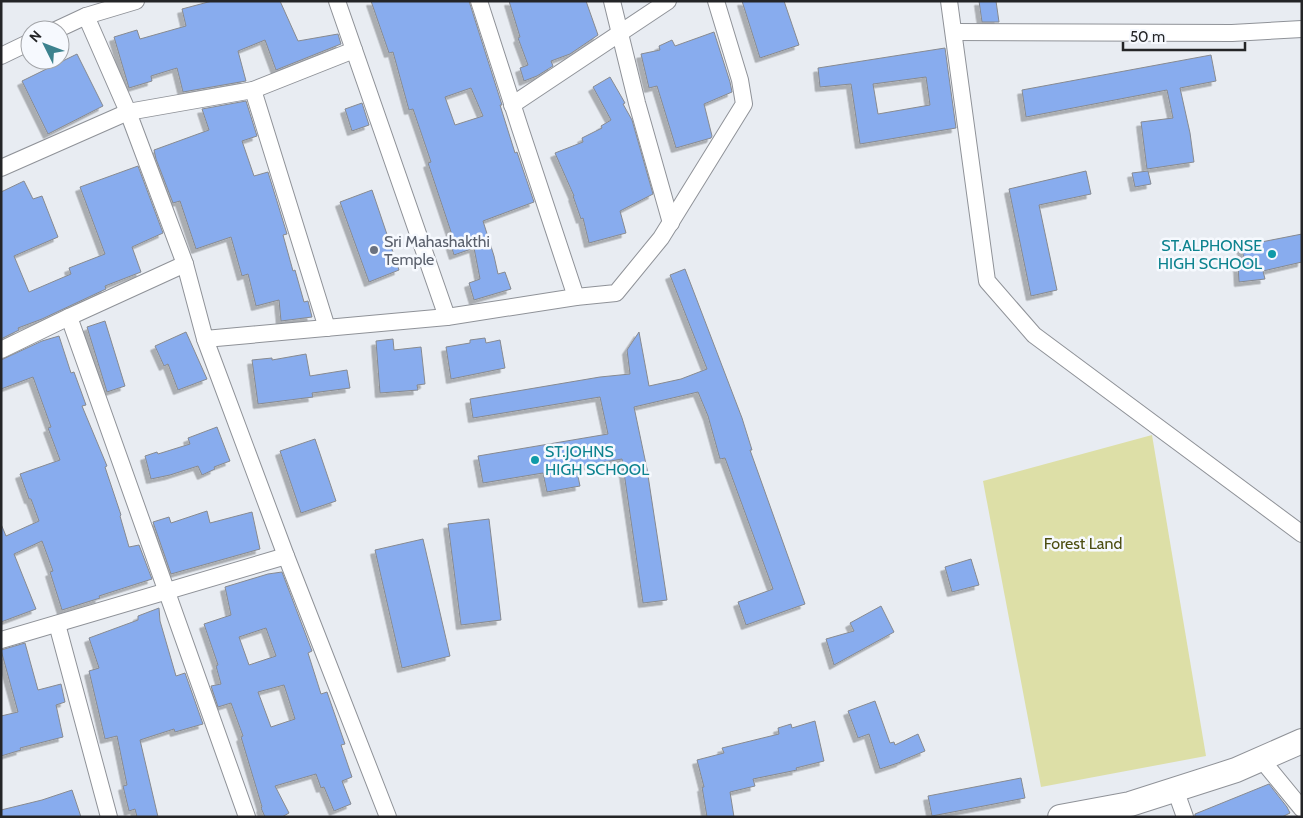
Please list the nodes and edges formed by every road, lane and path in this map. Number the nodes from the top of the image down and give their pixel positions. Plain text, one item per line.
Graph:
1 (136, 1) edge
2 (337, 1) edge
3 (479, 1) edge
4 (612, 1) edge
5 (668, 1) edge
6 (716, 1) edge
7 (949, 1) edge
8 (86, 16) junction
9 (70, 23) edge
10 (1302, 29) edge
11 (954, 32) junction
12 (620, 33) junction
13 (20, 47) edge
14 (354, 50) junction
15 (1, 56) edge
16 (253, 90) junction
17 (512, 105) junction
18 (128, 112) junction
19 (1, 168) edge
20 (671, 223) junction
21 (185, 264) junction
22 (576, 297) junction
23 (447, 317) junction
24 (68, 318) junction
25 (327, 328) junction
26 (205, 339) junction
27 (1, 350) edge
28 (1302, 534) edge
29 (286, 556) junction
30 (166, 591) junction
31 (57, 624) junction
32 (1, 640) edge
33 (1302, 741) edge
34 (1261, 759) junction
35 (1175, 789) junction
36 (1302, 809) edge
37 (109, 817) edge
38 (247, 817) edge
39 (388, 817) edge
40 (1060, 817) edge
41 (1186, 817) edge

1 - 8 street
2 - 14 street
3 - 17 street
4 - 12 street
5 - 12 street
6 - 20 street
7 - 11 street
8 - 9 street
8 - 18 street
10 - 11 street
11 - 28 street
12 - 17 street
12 - 20 street
13 - 15 street
14 - 16 street
14 - 23 street
16 - 18 street
16 - 25 street
17 - 22 street
18 - 19 street
18 - 21 street
20 - 22 street
21 - 24 street
21 - 26 street
22 - 23 street
23 - 25 street
24 - 27 street
24 - 30 street
25 - 26 street
26 - 29 street
29 - 30 street
29 - 39 street
30 - 31 street
30 - 38 street
31 - 32 street
31 - 37 street
33 - 34 street
34 - 35 street
34 - 36 street
35 - 40 street
35 - 41 street

